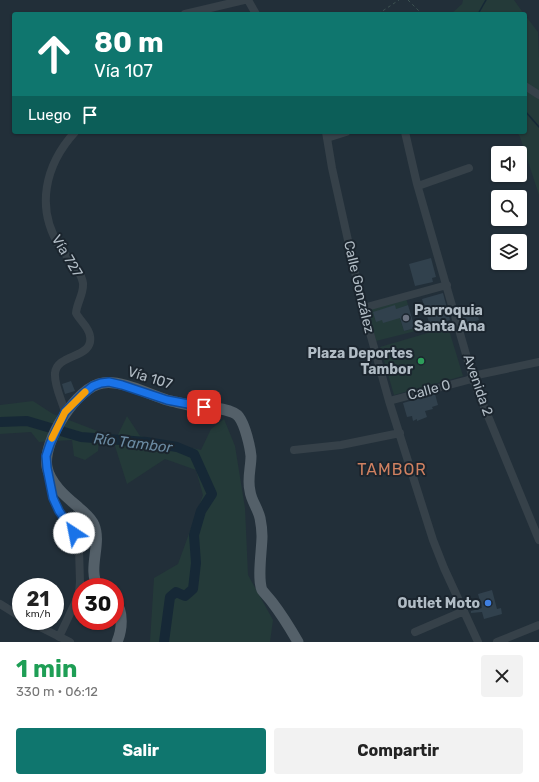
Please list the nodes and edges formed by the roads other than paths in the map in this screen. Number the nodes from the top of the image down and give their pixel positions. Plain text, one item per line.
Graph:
1 (244, 0) edge
2 (248, 0) edge
3 (193, 12) edge
4 (255, 12) edge
5 (527, 87) edge
6 (539, 95) edge
7 (73, 134) edge
8 (405, 134) edge
9 (327, 135) edge
10 (470, 168) dead end
11 (418, 186) junction
12 (447, 285) junction
13 (363, 308) junction
14 (539, 362) edge
15 (473, 378) junction
16 (389, 401) junction
17 (62, 416) junction
18 (400, 433) junction
19 (294, 450) dead end
20 (47, 468) junction
21 (539, 540) edge
22 (95, 578) edge
23 (0, 604) edge
24 (12, 611) edge
25 (464, 611) junction
26 (539, 625) edge
27 (45, 630) edge
28 (120, 630) edge
29 (416, 632) dead end
30 (59, 637) junction
31 (70, 642) edge
32 (117, 642) edge
33 (298, 642) edge
34 (478, 642) edge
35 (497, 642) edge

1 - 3 street
2 - 4 street
5 - 6 street
7 - 17 street, Vía 727
8 - 11 street, Avenida 2
9 - 13 street, Calle González
10 - 11 street
11 - 12 street, Avenida 2
12 - 13 street
12 - 15 street, Avenida 2
13 - 16 street, Calle González
14 - 15 street, Calle 0
15 - 16 street, Calle 0
15 - 21 street, Avenida 2
16 - 18 street, Calle González
17 - 20 main road, Vía 107
17 - 33 main road, Vía 107
18 - 19 street
18 - 25 street, Calle González
20 - 22 main road
20 - 30 street
23 - 24 street
25 - 29 street
25 - 34 street, Calle González
26 - 35 street
27 - 30 street
28 - 32 main road
30 - 31 street

